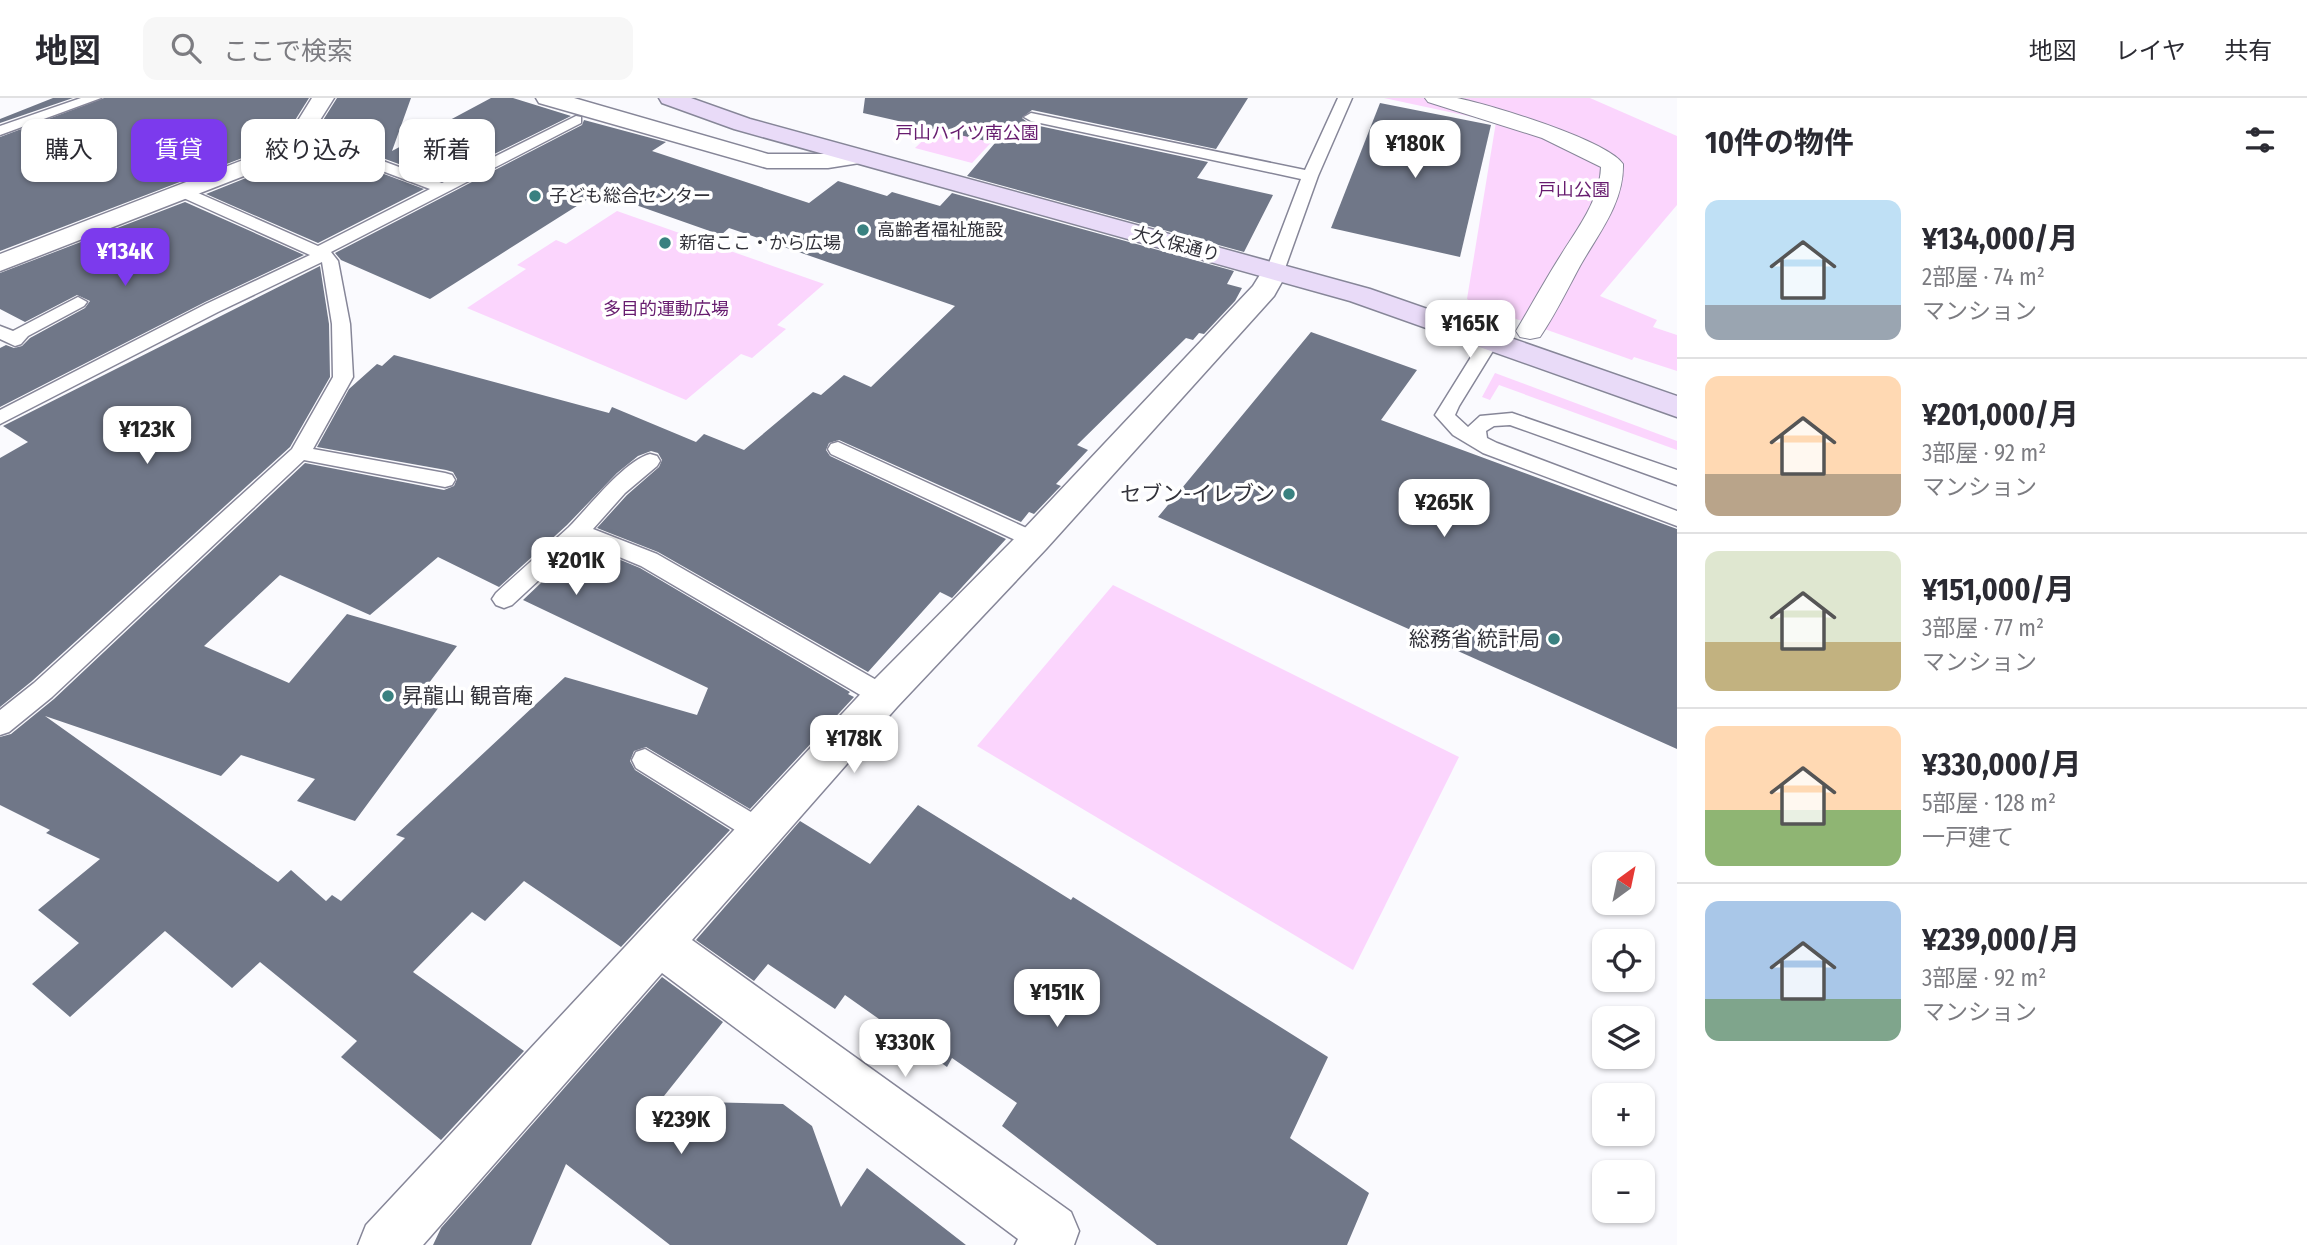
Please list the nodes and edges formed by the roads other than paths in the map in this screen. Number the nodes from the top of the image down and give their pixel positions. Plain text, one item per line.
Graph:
1 (94, 98) edge
2 (323, 98) edge
3 (547, 98) edge
4 (1345, 98) edge
5 (1435, 98) edge
6 (674, 99) edge
7 (1031, 117) dead end
8 (313, 119) edge
9 (576, 120) dead end
10 (0, 131) edge
11 (858, 157) junction
12 (385, 167) edge
13 (241, 169) edge
14 (1310, 176) junction
15 (442, 188) junction
16 (183, 192) junction
17 (322, 253) junction
18 (5, 258) edge
19 (1275, 271) junction
20 (78, 302) dead end
21 (1530, 331) dead end
22 (5, 339) edge
23 (1490, 341) junction
24 (1677, 407) edge
25 (0, 418) edge
26 (1477, 441) junction
27 (838, 449) dead end
28 (300, 453) junction
29 (650, 461) dead end
30 (1677, 478) edge
31 (445, 480) dead end
32 (1677, 519) edge
33 (578, 531) junction
34 (1034, 540) junction
35 (504, 599) dead end
36 (883, 696) junction
37 (0, 725) edge
38 (645, 760) dead end
39 (761, 832) junction
40 (660, 944) junction
41 (386, 1245) edge
42 (1043, 1245) edge

1 - 10 lane
2 - 8 street
3 - 11 street
4 - 14 lane
5 - 21 street
6 - 11 main road, 大久保通り
7 - 14 lane
9 - 15 lane
11 - 19 main road, 大久保通り
12 - 15 lane
13 - 16 street
14 - 19 lane
15 - 17 lane
16 - 17 lane
16 - 18 street
17 - 25 lane
17 - 28 lane
19 - 23 main road, 大久保通り
19 - 34 street
20 - 22 lane
23 - 24 main road, 大久保通り
23 - 26 lane
26 - 30 lane
26 - 32 lane
27 - 34 lane
28 - 31 lane
28 - 37 lane
29 - 33 lane
33 - 35 lane
33 - 36 lane
34 - 36 street
36 - 39 street
38 - 39 lane
39 - 40 street
40 - 41 street
40 - 42 street

